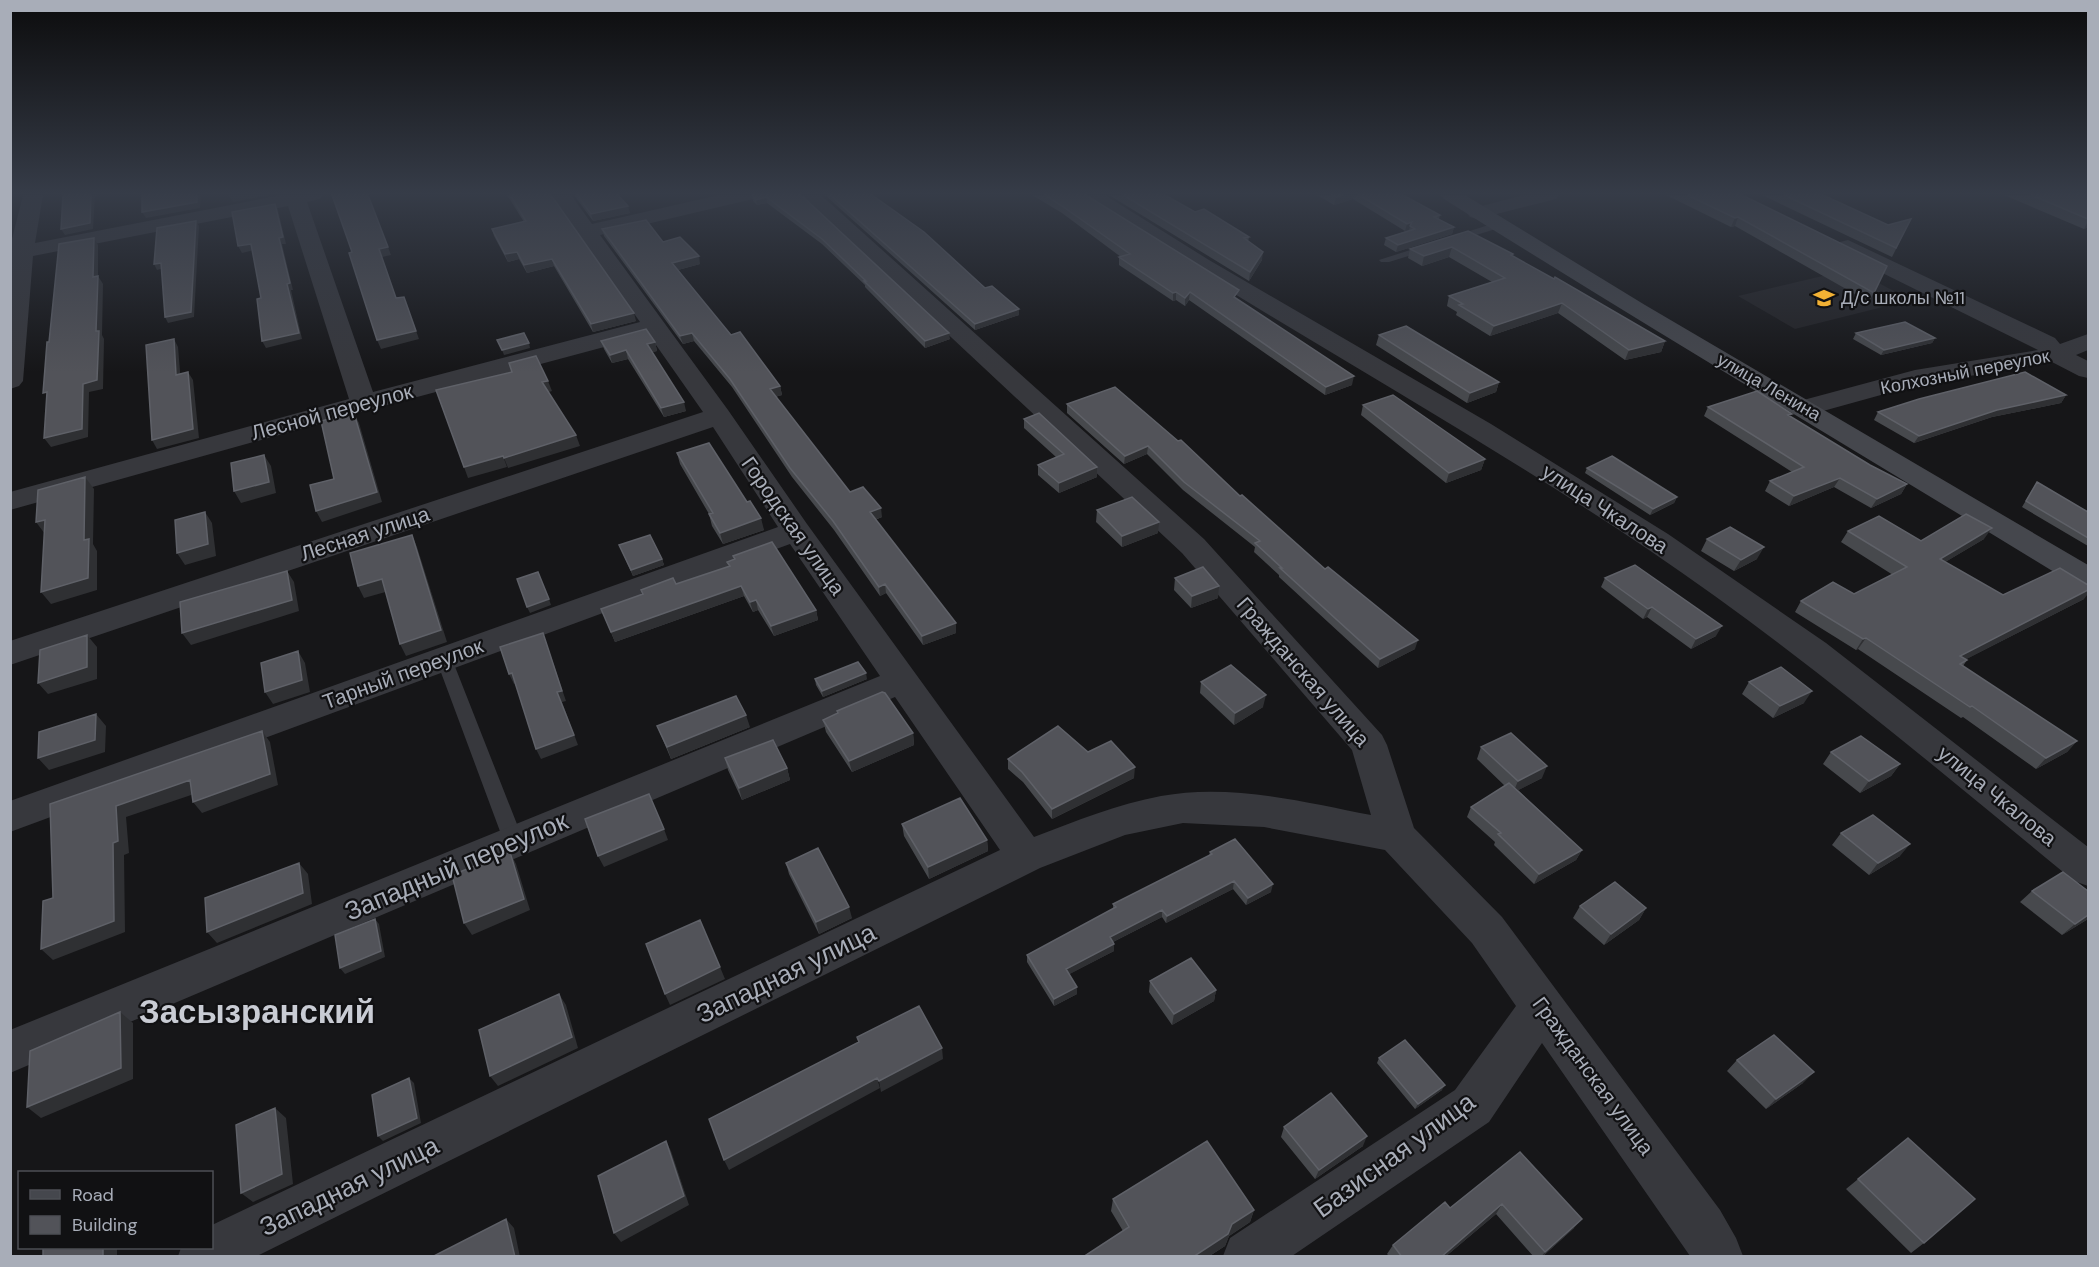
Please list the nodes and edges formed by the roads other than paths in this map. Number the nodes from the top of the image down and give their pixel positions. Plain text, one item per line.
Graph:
1 (16, 254) edge
2 (320, 254) edge
3 (603, 254) edge
4 (875, 254) edge
5 (1183, 254) edge
6 (1400, 254) edge
7 (1546, 254) edge
8 (1862, 254) edge
9 (1385, 260) dead end
10 (654, 326) junction
11 (2088, 342) edge
12 (2056, 354) junction
13 (2088, 370) edge
14 (10, 381) edge
15 (363, 403) junction
16 (1805, 408) junction
17 (718, 416) junction
18 (10, 501) edge
19 (796, 531) junction
20 (2088, 579) edge
21 (10, 653) edge
22 (444, 659) junction
23 (901, 681) junction
24 (10, 817) edge
25 (1397, 836) junction
26 (514, 842) junction
27 (1026, 856) junction
28 (2088, 869) edge
29 (1542, 1006) junction
30 (10, 1052) edge
31 (203, 1257) edge
32 (1248, 1257) edge
33 (1718, 1257) edge

1 - 14 street
2 - 15 street
3 - 10 street, Городская улица
4 - 25 street, Гражданская улица
5 - 28 street, улица Чкалова
6 - 9 lane
7 - 16 main road, улица Ленина
8 - 12 street
10 - 15 street, Лесной переулок
10 - 17 street, Городская улица
11 - 12 street, Колхозный переулок
12 - 13 street
12 - 16 street, Колхозный переулок
15 - 18 street, Лесной переулок
16 - 20 main road, улица Ленина
17 - 19 street, Городская улица
17 - 21 street, Лесная улица
19 - 22 street, Тарный переулок
19 - 23 street, Городская улица
22 - 24 street, Тарный переулок
22 - 26 lane
23 - 26 street, Западный переулок
23 - 27 street, Городская улица
25 - 27 street, Западная улица
25 - 29 street, Гражданская улица
26 - 30 street, Западный переулок
27 - 31 street, Западная улица
29 - 32 street, Базисная улица
29 - 33 street, Гражданская улица

